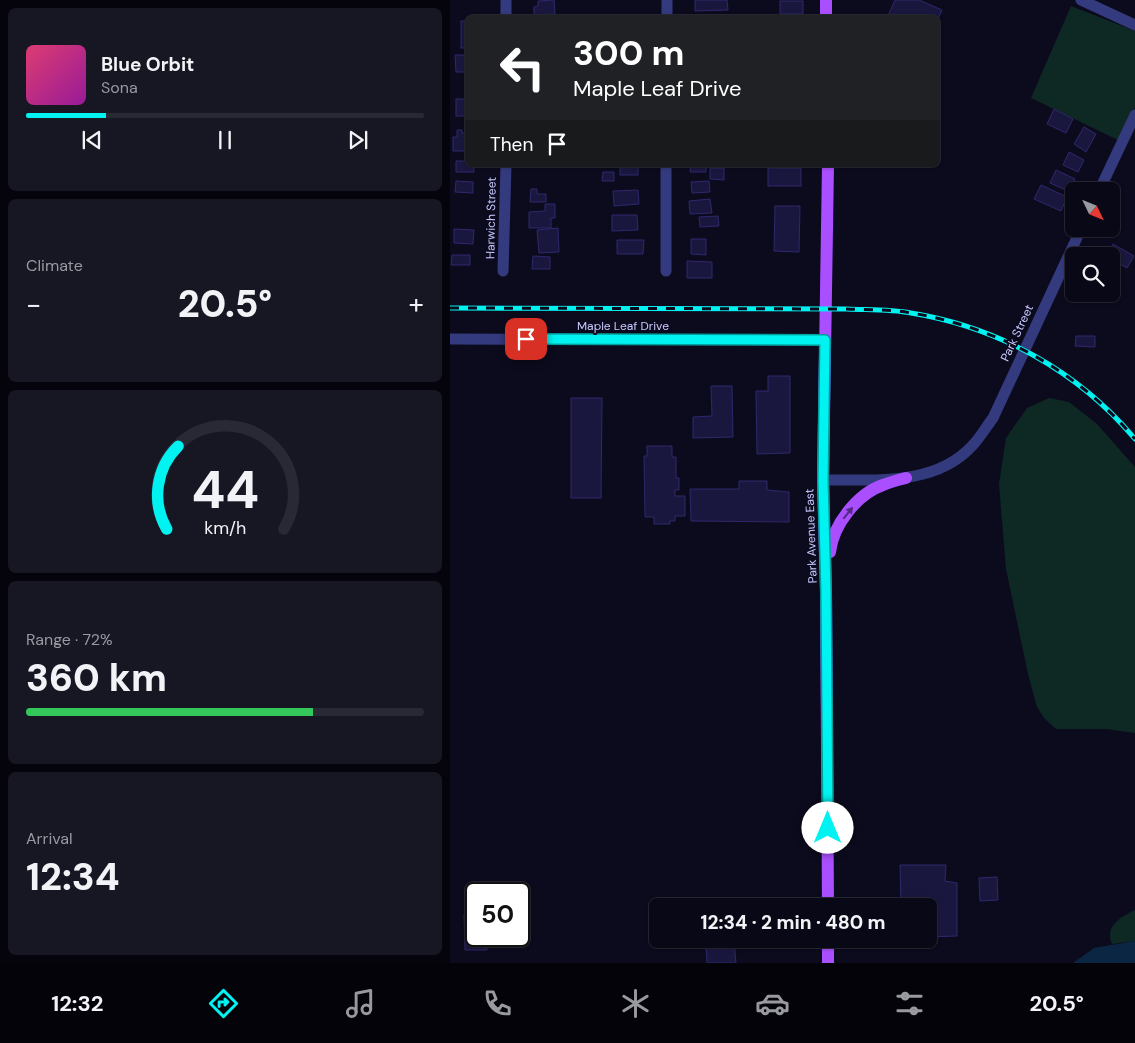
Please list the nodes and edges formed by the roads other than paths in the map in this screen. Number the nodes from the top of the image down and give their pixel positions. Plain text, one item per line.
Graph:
1 (506, 0) edge
2 (667, 0) edge
3 (826, 0) edge
4 (1081, 0) edge
5 (506, 15) edge
6 (667, 15) edge
7 (826, 15) edge
8 (1135, 25) edge
9 (1135, 115) edge
10 (506, 167) edge
11 (666, 167) edge
12 (828, 167) edge
13 (1103, 182) edge
14 (1077, 238) edge
15 (503, 271) dead end
16 (666, 272) dead end
17 (450, 339) edge
18 (825, 340) junction
19 (906, 478) junction
20 (823, 480) junction
21 (826, 592) junction
22 (828, 898) edge
23 (828, 948) edge
24 (828, 963) edge

1 - 5 street
2 - 6 street
3 - 7 main road
4 - 8 street
9 - 13 street
10 - 15 street, Harwich Street
11 - 16 street
12 - 18 main road, Park Avenue East
14 - 19 street, Park Street
17 - 18 street, Maple Leaf Drive
18 - 20 main road, Park Avenue East
19 - 20 street, Park Street
21 -> 19 main road
20 - 21 main road, Park Avenue East
21 - 22 main road, Park Avenue East
23 - 24 main road

